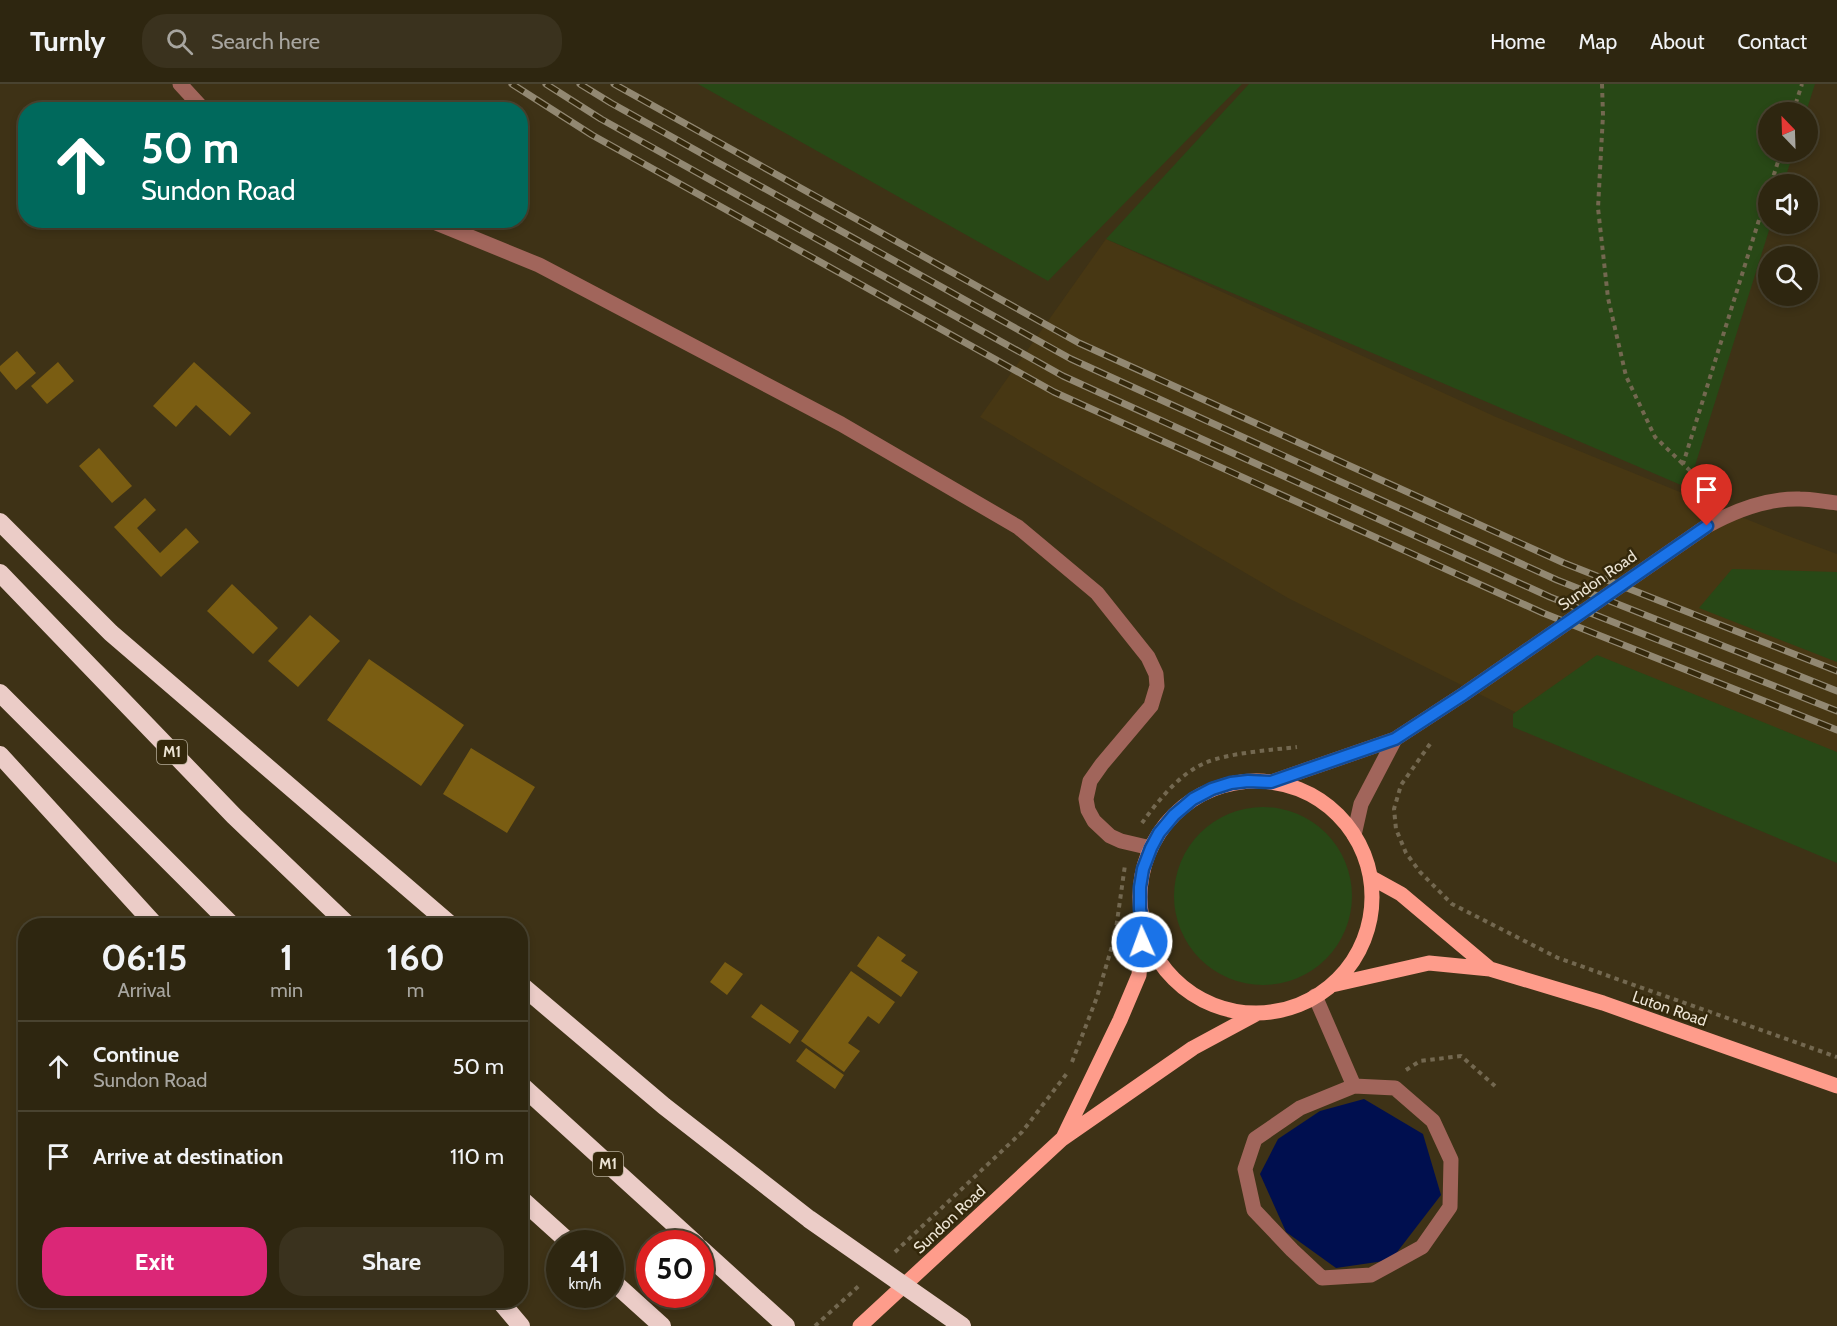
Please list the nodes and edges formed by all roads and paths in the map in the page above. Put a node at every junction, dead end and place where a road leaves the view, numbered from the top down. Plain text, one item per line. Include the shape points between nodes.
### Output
1 (180, 84) edge
2 (1602, 84) edge
3 (1802, 84) edge
4 (197, 102) edge
5 (1796, 102) edge
6 (1758, 223) edge
7 (449, 228) edge
8 (1683, 464) junction
9 (1721, 501) dead end
10 (1837, 503) edge
11 (0, 522) edge
12 (0, 573) edge
13 (0, 693) edge
14 (1440, 710) junction
15 (1395, 739) junction
16 (1298, 747) dead end
17 (0, 755) edge
18 (1271, 782) junction
19 (1354, 836) junction
20 (1127, 843) junction
21 (1151, 848) junction
22 (1372, 878) junction
23 (149, 918) edge
24 (225, 918) edge
25 (342, 918) edge
26 (443, 918) edge
27 (1143, 925) junction
28 (1490, 969) junction
29 (1332, 985) junction
30 (528, 991) edge
31 (1316, 996) junction
32 (1258, 1013) junction
33 (1837, 1057) edge
34 (1354, 1086) junction
35 (1495, 1086) dead end
36 (1837, 1086) edge
37 (1380, 1087) junction
38 (528, 1091) edge
39 (1062, 1139) junction
40 (528, 1205) edge
41 (555, 1230) edge
42 (681, 1230) edge
43 (894, 1253) dead end
44 (714, 1261) edge
45 (868, 1277) dead end
46 (624, 1292) edge
47 (506, 1308) edge
48 (521, 1326) edge
49 (662, 1326) edge
50 (786, 1326) edge
51 (815, 1326) edge
52 (860, 1326) edge
53 (962, 1326) edge

1 - 4 street
2 - 8 path via 1598,207 1608,298 1626,376 1655,437
3 - 5 path
6 - 8 path
7 - 20 street via 539,265 841,424 1018,527 1098,593 1148,657 1156,674 1151,706 1090,781 1086,800 1094,821 1110,837
8 - 9 path
10 - 14 street, Sundon Road via 1800,499 1762,503 1731,513
11 - 26 highway via 111,633
12 - 25 highway, M1 via 234,816
13 - 24 highway
14 - 15 street, Sundon Road
14 - 33 path via 1430,745 1401,785 1394,809 1396,829 1406,854 1452,904 1558,958
15 - 18 street, Sundon Road
15 - 19 street, Sundon Road via 1361,804
16 - 20 path via 1205,763 1175,784
17 - 23 highway
18 - 19 main road via 1286,784 1322,800
18 - 21 main road via 1231,783 1193,799 1174,815
19 - 22 main road
20 - 21 street
20 - 43 path via 1115,936 1097,997 1068,1071 1008,1147
21 - 27 main road via 1140,887
22 - 28 main road, Luton Road via 1401,894
22 - 29 main road via 1368,929 1358,953
27 - 32 main road via 1157,957 1184,987 1218,1006
27 - 39 main road, Sundon Road via 1138,975
28 - 29 main road, Luton Road via 1429,963
28 - 36 main road, Luton Road via 1603,1003
29 - 31 main road
30 - 53 highway via 664,1106 809,1219
31 - 32 main road via 1297,1005
31 - 34 street
32 - 39 main road, Sundon Road via 1194,1048
34 - 37 street
34 - 37 street via 1300,1108 1255,1139 1245,1170 1254,1210 1322,1278 1371,1275 1422,1247 1450,1207 1451,1160 1433,1121 1395,1088
35 - 37 path via 1461,1056 1420,1061
38 - 42 highway, M1
39 - 52 main road, Sundon Road
40 - 41 highway
44 - 50 highway
45 - 51 path
46 - 49 highway
47 - 48 highway

